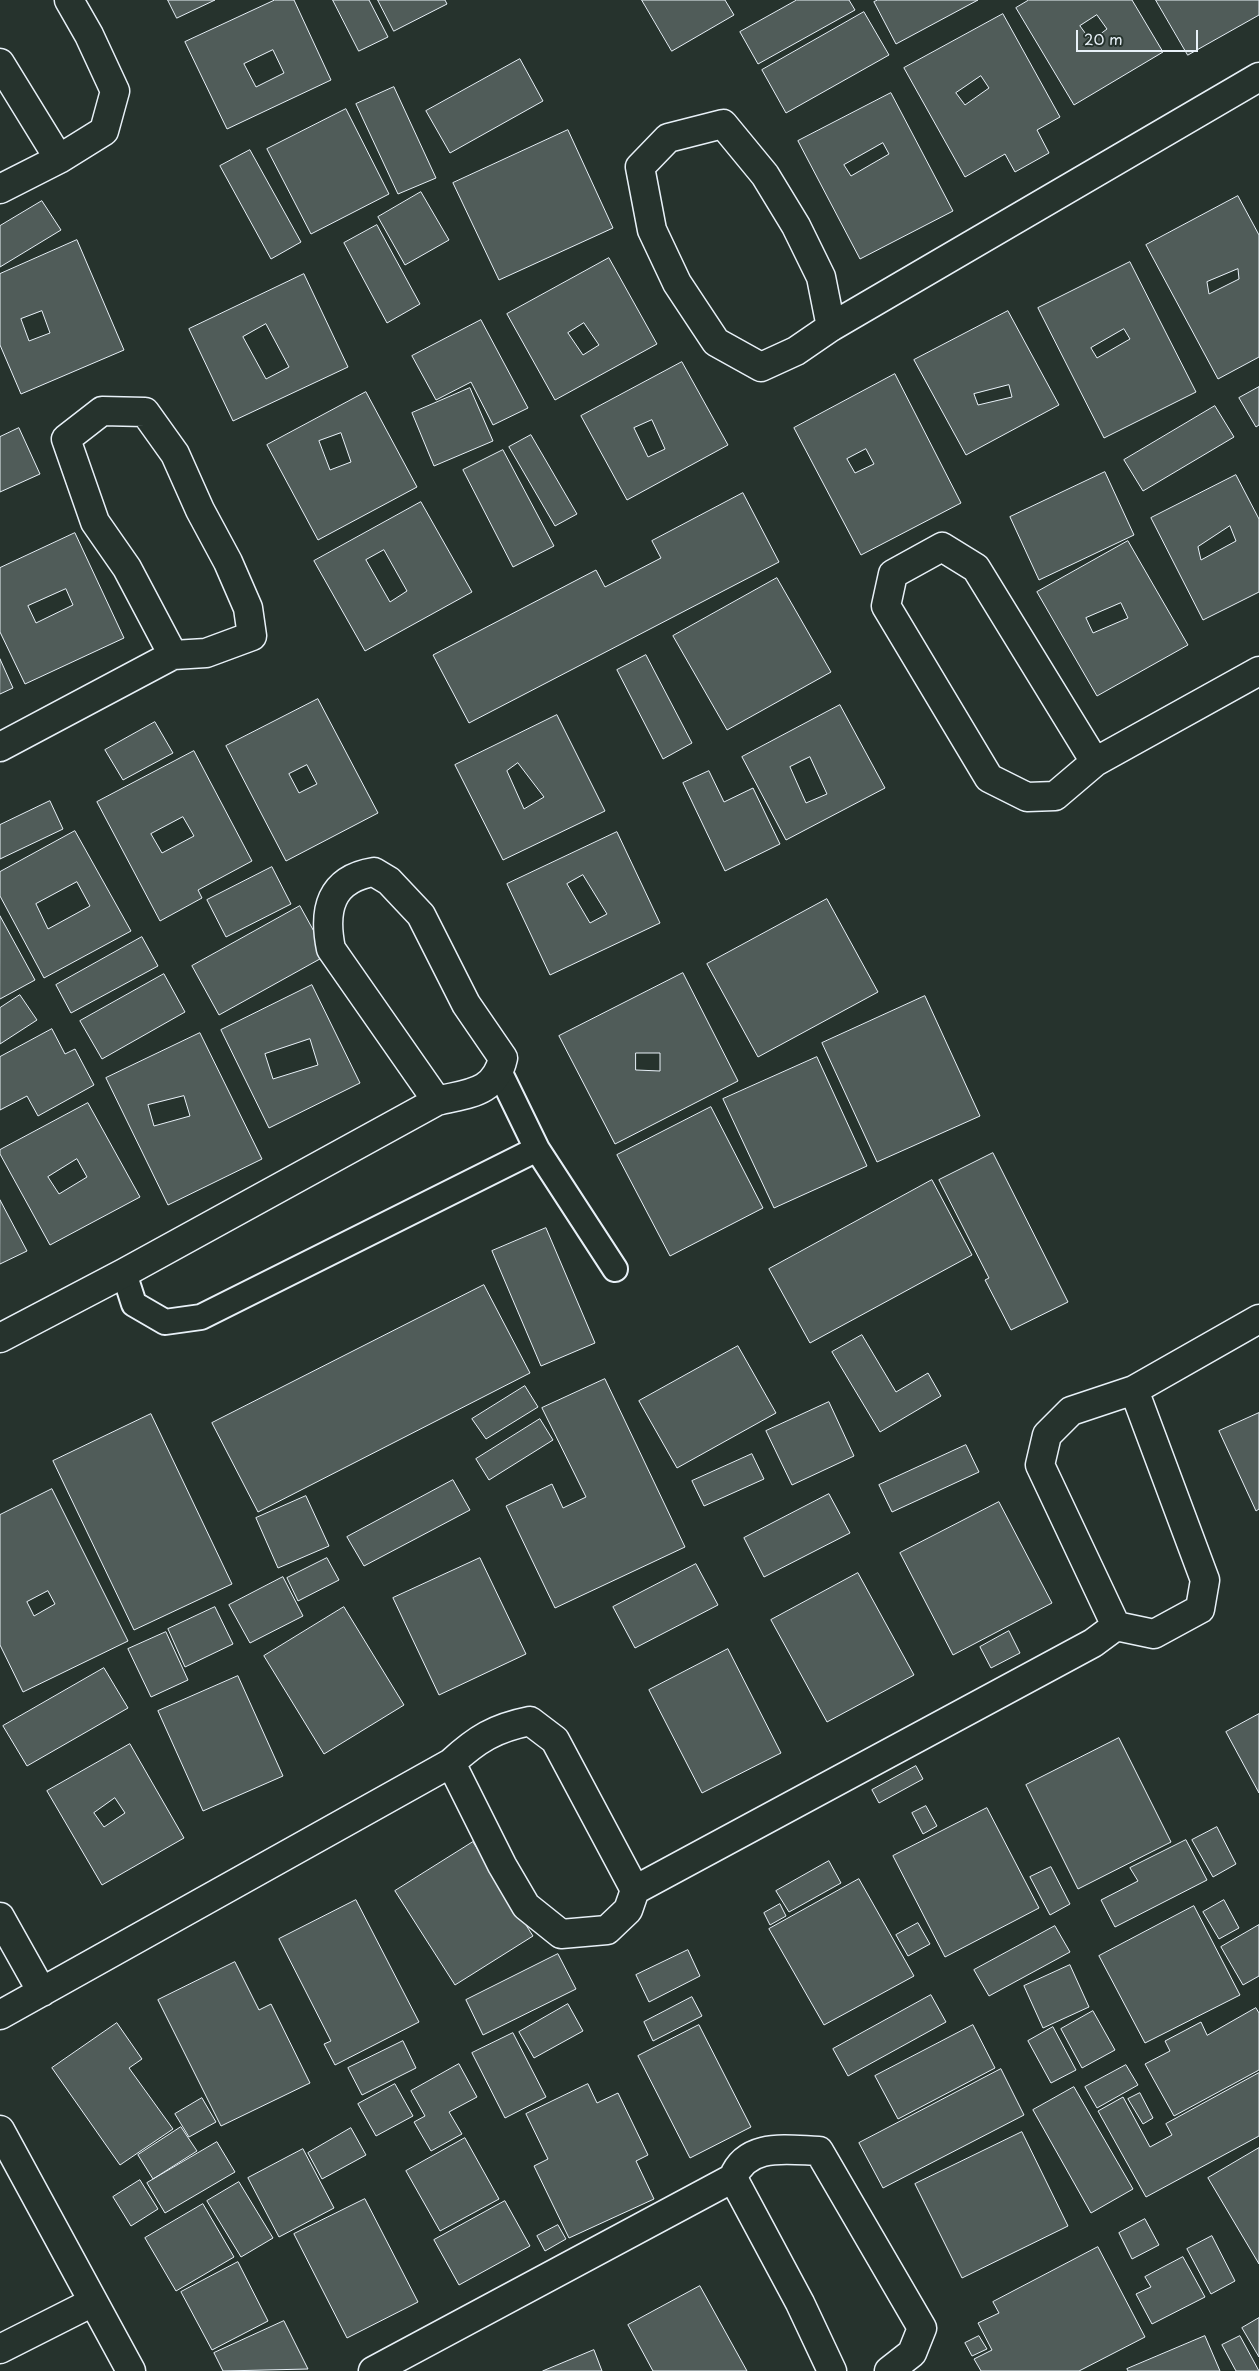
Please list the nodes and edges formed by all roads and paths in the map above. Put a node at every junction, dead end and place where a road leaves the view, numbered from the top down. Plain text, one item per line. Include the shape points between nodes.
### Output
1 (69, 0) edge
2 (0, 63) edge
3 (1259, 76) edge
4 (58, 159) junction
5 (0, 189) edge
6 (831, 327) junction
7 (173, 655) junction
8 (1259, 671) edge
9 (0, 747) edge
10 (1095, 762) junction
11 (500, 1073) junction
12 (437, 1101) junction
13 (537, 1149) junction
14 (615, 1269) dead end
15 (124, 1274) junction
16 (1259, 1319) edge
17 (0, 1338) edge
18 (1134, 1390) junction
19 (1116, 1626) junction
20 (451, 1763) junction
21 (635, 1890) junction
22 (0, 1916) edge
23 (42, 1992) junction
24 (0, 2015) edge
25 (0, 2130) edge
26 (733, 2178) junction
27 (93, 2302) junction
28 (0, 2350) edge
29 (131, 2371) edge
30 (373, 2371) edge
31 (832, 2371) edge
32 (889, 2371) edge

1 - 4 street via 89,34 115,91 104,131
2 - 4 street
3 - 6 street
4 - 5 street
6 - 6 street via 796,351 761,366 716,342 678,283 652,230 640,168 668,138 723,124 765,175 796,226 821,278
7 - 7 street via 206,653 252,636 248,608 175,454 145,412 102,411 66,439 95,522 127,568
7 - 9 street
8 - 10 street
10 - 10 street via 1055,796 1027,797 989,778 886,606 893,574 942,547 976,568
11 - 12 street via 489,1086
11 - 12 street via 503,1058 466,1004 421,915 389,881 374,872 356,875 332,896 326,927 330,949
11 - 13 lane
12 - 15 street
13 - 14 lane
13 - 15 lane via 201,1317 165,1322 134,1304
15 - 17 street
16 - 18 street
18 - 19 street via 1071,1411 1047,1435 1040,1465
18 - 19 street via 1205,1580 1200,1610 1154,1634
19 - 21 street via 1085,1647
20 - 21 street via 474,1742 505,1726 530,1722 555,1740
20 - 21 street via 526,1906 561,1934 607,1930 628,1910
20 - 23 street
22 - 23 street
23 - 24 street
25 - 27 street
26 - 30 street
26 - 31 street via 800,2303
26 - 32 street via 738,2164 764,2150 819,2151 922,2328 912,2353
27 - 28 street
27 - 29 street

